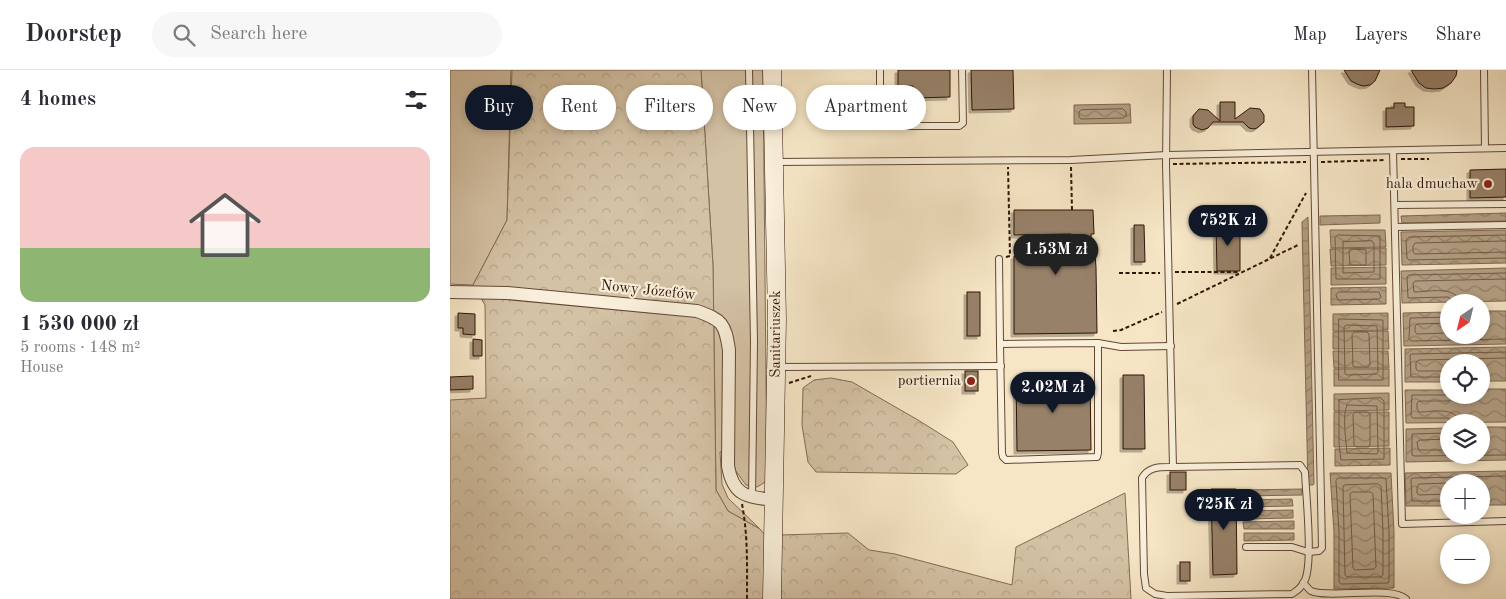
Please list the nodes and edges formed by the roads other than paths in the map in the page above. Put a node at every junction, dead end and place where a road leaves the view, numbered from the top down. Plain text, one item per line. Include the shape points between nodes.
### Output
1 (749, 70) edge
2 (772, 70) edge
3 (880, 70) edge
4 (962, 70) edge
5 (1166, 70) edge
6 (1312, 70) edge
7 (1484, 70) edge
8 (1485, 148) junction
9 (1506, 148) edge
10 (1393, 151) junction
11 (1313, 153) junction
12 (1168, 155) junction
13 (774, 162) junction
14 (1506, 204) edge
15 (1395, 205) junction
16 (1506, 225) edge
17 (1396, 228) junction
18 (999, 259) road end
19 (450, 292) edge
20 (1098, 343) junction
21 (1000, 344) junction
22 (1171, 346) junction
23 (1001, 366) junction
24 (776, 367) junction
25 (1173, 467) junction
26 (752, 498) junction
27 (774, 500) junction
28 (1506, 522) edge
29 (1246, 548) dead end
30 (1308, 552) junction
31 (1303, 582) junction
32 (772, 599) edge
33 (1406, 599) edge

1 - 26 lane via 754,342
2 - 13 street, Sanitariuszek
3 - 4 lane via 880,123 884,126 959,126 963,122
5 - 12 lane
6 - 11 lane
7 - 8 lane
8 - 9 lane
8 - 10 lane
10 - 11 lane
10 - 15 lane
11 - 12 lane
11 - 30 lane via 1322,548
12 - 13 lane via 1071,160
12 - 22 lane
13 - 24 street, Sanitariuszek
14 - 15 lane
15 - 17 lane
16 - 17 lane
17 - 28 lane via 1402,524
18 - 21 lane
19 - 26 street, Nowy Józefów via 507,293 697,311 717,318 726,332 729,350 728,466 731,480 739,492
20 - 21 lane
20 - 22 lane via 1121,347
20 - 23 lane via 1098,453 1093,458 1006,460 1002,457
21 - 23 lane
22 - 25 lane
23 - 24 lane
24 - 27 street, Sanitariuszek
25 - 30 lane via 1300,465 1305,472
25 - 31 lane via 1152,468 1142,478 1146,588 1167,596 1292,594 1300,589
26 - 27 street
27 - 32 street, Sanitariuszek
29 - 30 lane via 1292,547
30 - 31 lane
31 - 33 lane via 1320,595 1398,594

